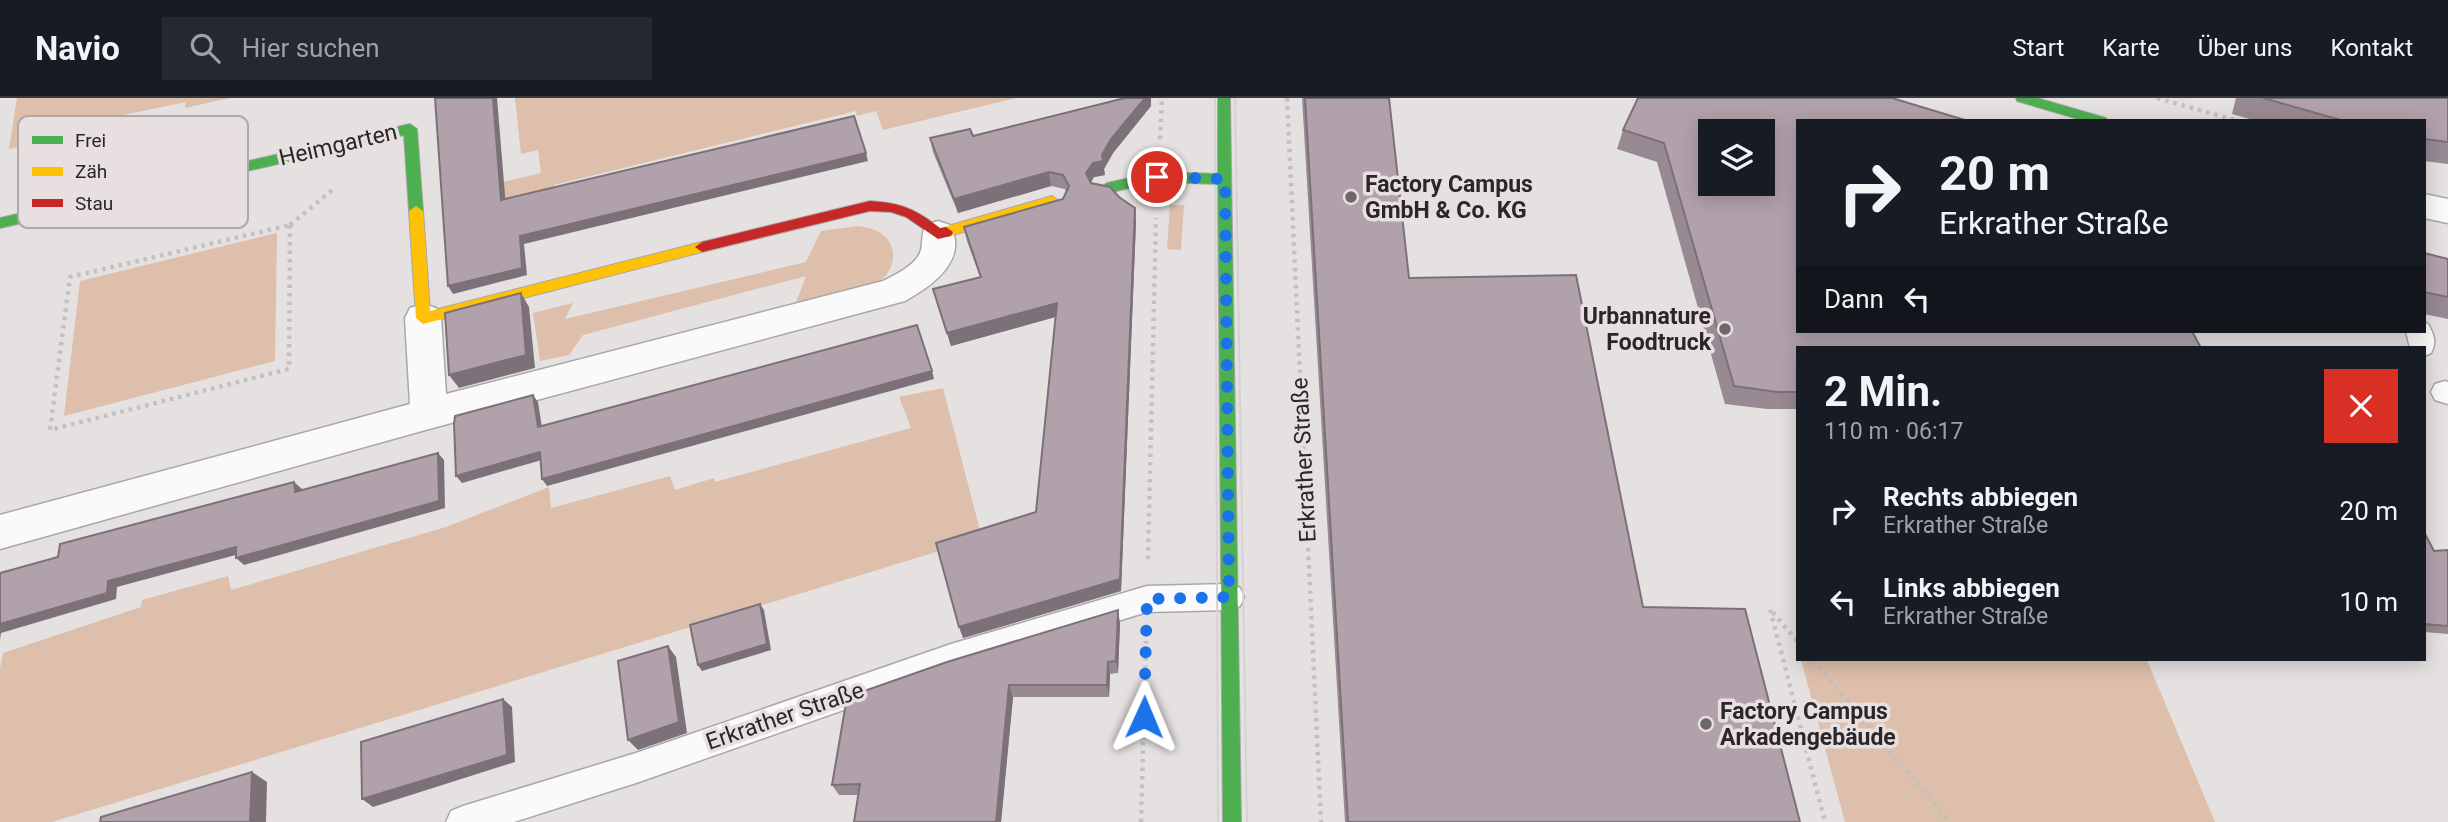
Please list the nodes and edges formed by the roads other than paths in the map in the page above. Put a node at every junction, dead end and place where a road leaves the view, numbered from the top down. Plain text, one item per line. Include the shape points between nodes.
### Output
1 (1224, 98) edge
2 (2022, 98) edge
3 (2094, 119) edge
4 (248, 166) edge
5 (1225, 179) junction
6 (1107, 188) edge
7 (1052, 201) edge
8 (2426, 206) edge
9 (2448, 211) edge
10 (18, 219) edge
11 (0, 223) edge
12 (938, 234) junction
13 (423, 318) junction
14 (429, 414) junction
15 (0, 532) edge
16 (1229, 597) junction
17 (463, 822) edge
18 (1232, 822) edge

1 - 5 street
2 - 3 street
4 - 13 street, Heimgarten via 410,129
5 - 6 street via 1157,177
5 - 16 street
7 - 12 street
8 - 9 street
10 - 11 street, Heimgarten
12 - 13 street via 926,221 887,204 857,207
12 - 14 street via 940,247 931,266 893,292
13 - 14 street, Heimgarten
14 - 15 street
16 - 17 lane, Erkrather Straße via 1147,599 951,658 639,767
16 - 18 street

